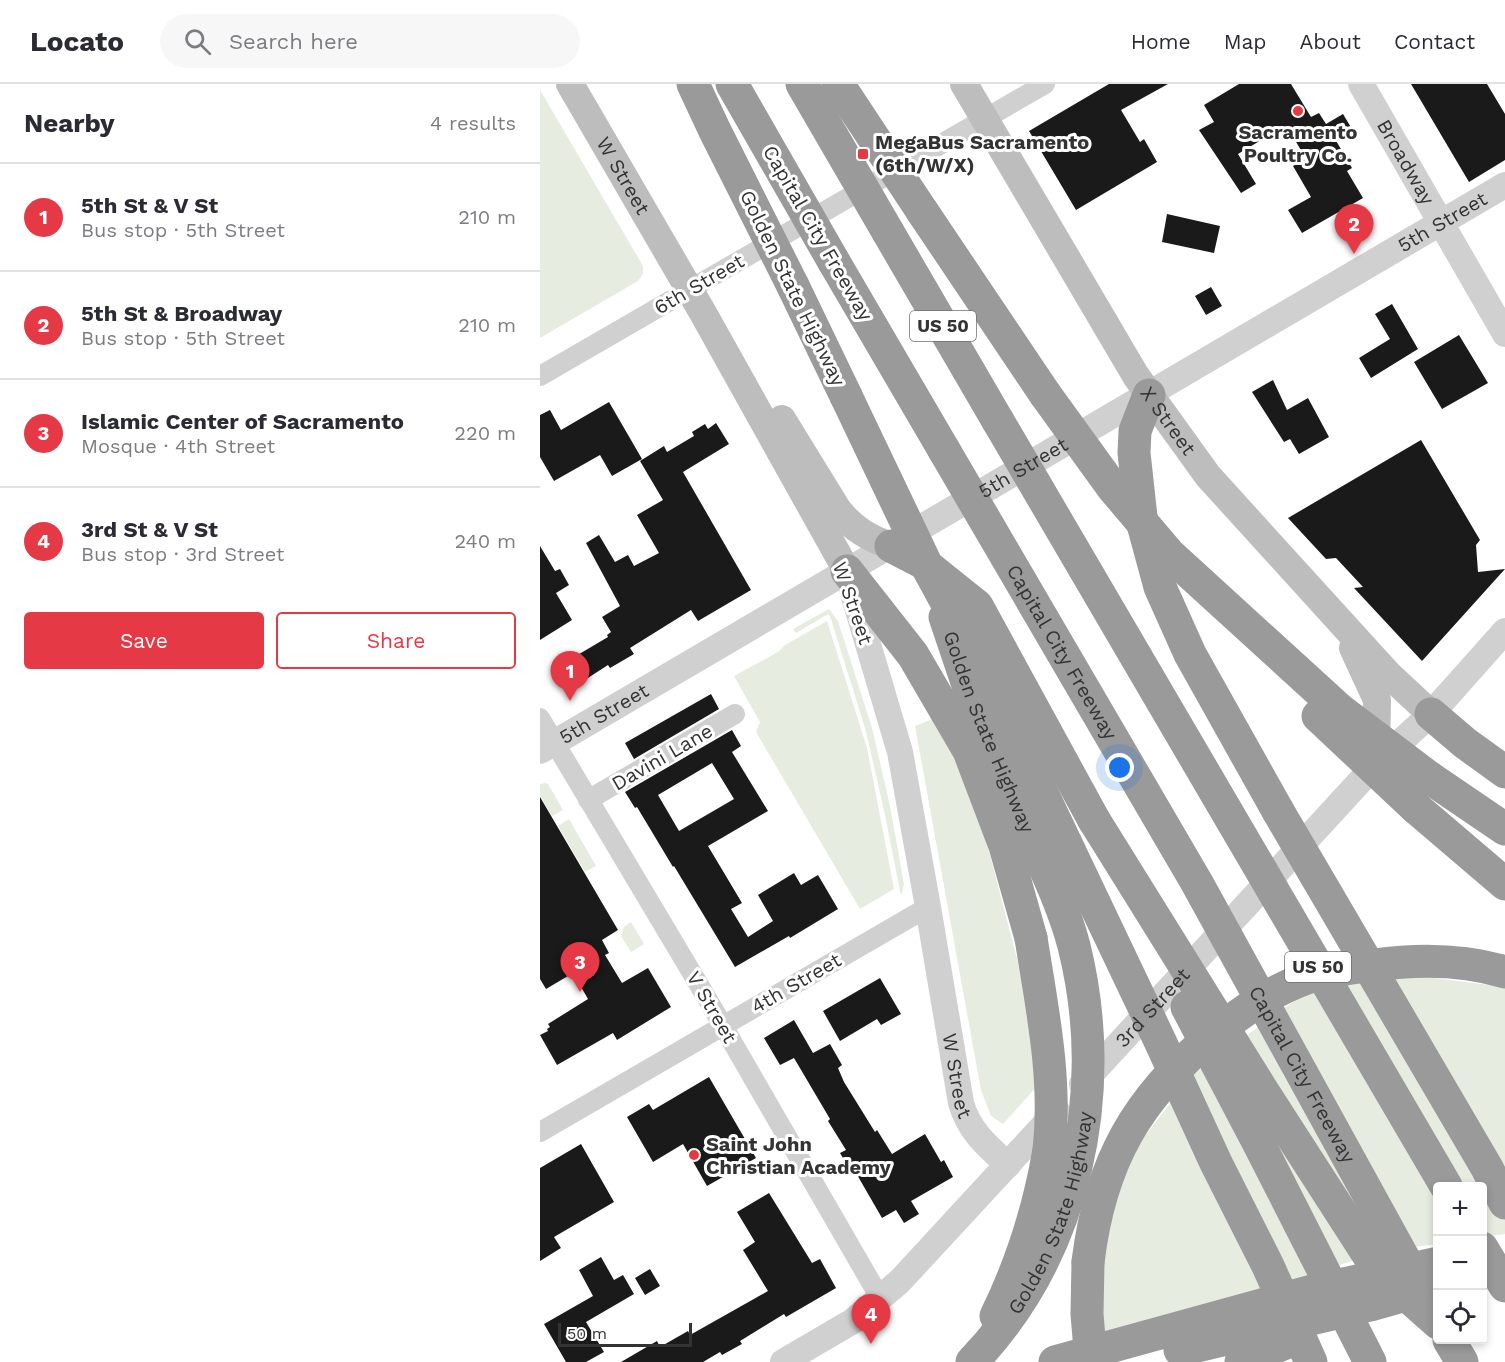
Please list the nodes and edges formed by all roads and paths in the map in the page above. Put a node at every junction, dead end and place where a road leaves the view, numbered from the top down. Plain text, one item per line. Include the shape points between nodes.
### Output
1 (570, 84) edge
2 (693, 84) edge
3 (732, 84) edge
4 (802, 84) edge
5 (838, 84) edge
6 (964, 84) edge
7 (1046, 84) edge
8 (1361, 84) edge
9 (985, 119) junction
10 (1505, 185) edge
11 (1441, 222) junction
12 (689, 289) junction
13 (1505, 334) edge
14 (540, 376) edge
15 (741, 383) junction
16 (1149, 395) junction
17 (891, 546) junction
18 (1169, 554) junction
19 (929, 570) junction
20 (847, 571) junction
21 (1343, 625) junction
22 (1505, 631) edge
23 (735, 714) dead end
24 (1431, 714) junction
25 (540, 718) edge
26 (547, 746) edge
27 (1376, 764) junction
28 (1505, 772) edge
29 (588, 800) junction
30 (1094, 820) junction
31 (1505, 829) edge
32 (1505, 884) edge
33 (928, 906) junction
34 (1505, 972) edge
35 (723, 1026) junction
36 (540, 1132) edge
37 (1008, 1165) junction
38 (1444, 1182) edge
39 (1505, 1203) edge
40 (1505, 1248) edge
41 (1487, 1252) edge
42 (1487, 1256) edge
43 (1433, 1264) edge
44 (1505, 1273) edge
45 (1487, 1275) edge
46 (1505, 1286) edge
47 (1433, 1287) edge
48 (880, 1298) junction
49 (1370, 1305) junction
50 (1433, 1314) edge
51 (1433, 1318) edge
52 (1451, 1344) edge
53 (783, 1362) edge
54 (970, 1362) edge
55 (1055, 1362) edge
56 (1091, 1362) edge
57 (1128, 1362) edge
58 (1241, 1362) edge
59 (1311, 1362) edge
60 (1370, 1362) edge
61 (1462, 1362) edge

1 - 12 main road, W Street
2 - 19 highway, Golden State Highway, bridge
3 - 50 highway, Capital City Freeway / US 50, bridge via 1197,883
4 - 38 highway, US 50, bridge
5 - 18 highway, bridge via 1045,394 1113,488
6 - 9 main road, X Street
7 - 9 street, 6th Street
8 - 11 street, Broadway
9 - 12 street, 6th Street
9 - 16 main road, X Street
10 - 11 street, 5th Street
11 - 13 street, Broadway
11 - 16 street, 5th Street
12 - 14 street, 6th Street
12 - 15 main road, W Street
15 - 17 main road via 776,408 849,524
15 - 20 main road, W Street
16 - 17 street, 5th Street
16 - 21 main road, X Street via 1208,476
16 - 39 highway, bridge via 1135,431 1134,453 1141,517 1160,587 1190,654 1278,812
17 - 20 street, 5th Street
17 - 30 highway via 922,562 977,606
18 - 31 highway, bridge via 1340,710
18 - 32 highway, bridge via 1265,665 1392,787
19 - 54 highway, Golden State Highway, bridge via 974,703 1055,892 1073,945 1086,1011 1086,1110 1065,1207 1053,1238 1014,1310
19 - 59 highway, bridge via 983,669
20 - 26 street, 5th Street
20 - 33 street, W Street via 900,752
20 - 54 highway, bridge via 913,655 969,751 1005,846 1031,938 1049,1051 1053,1116 1044,1185 1012,1283
21 - 24 main road, X Street
21 - 27 main road via 1377,700
22 - 24 street, 3rd Street
23 - 29 street, Davini Lane
24 - 27 street, 3rd Street
24 - 28 highway
25 - 26 street, V Street
26 - 29 street, V Street
27 - 37 street, 3rd Street
29 - 35 street, V Street
30 - 51 highway, bridge via 1378,1270
30 - 60 highway, bridge
33 - 35 street, 4th Street
33 - 37 street, W Street via 965,1116 975,1134
34 - 56 highway, bridge via 1450,961 1409,960 1308,977 1243,1010 1185,1058 1156,1089 1131,1125 1102,1191 1088,1262
35 - 36 street, 4th Street
35 - 48 street, V Street
37 - 48 street, 3rd Street
40 - 41 highway
42 - 46 highway, bridge
43 - 55 highway via 1312,1291
44 - 45 highway
47 - 49 highway
48 - 53 street, 3rd Street via 853,1321
49 - 57 highway
49 - 58 highway
52 - 61 highway

